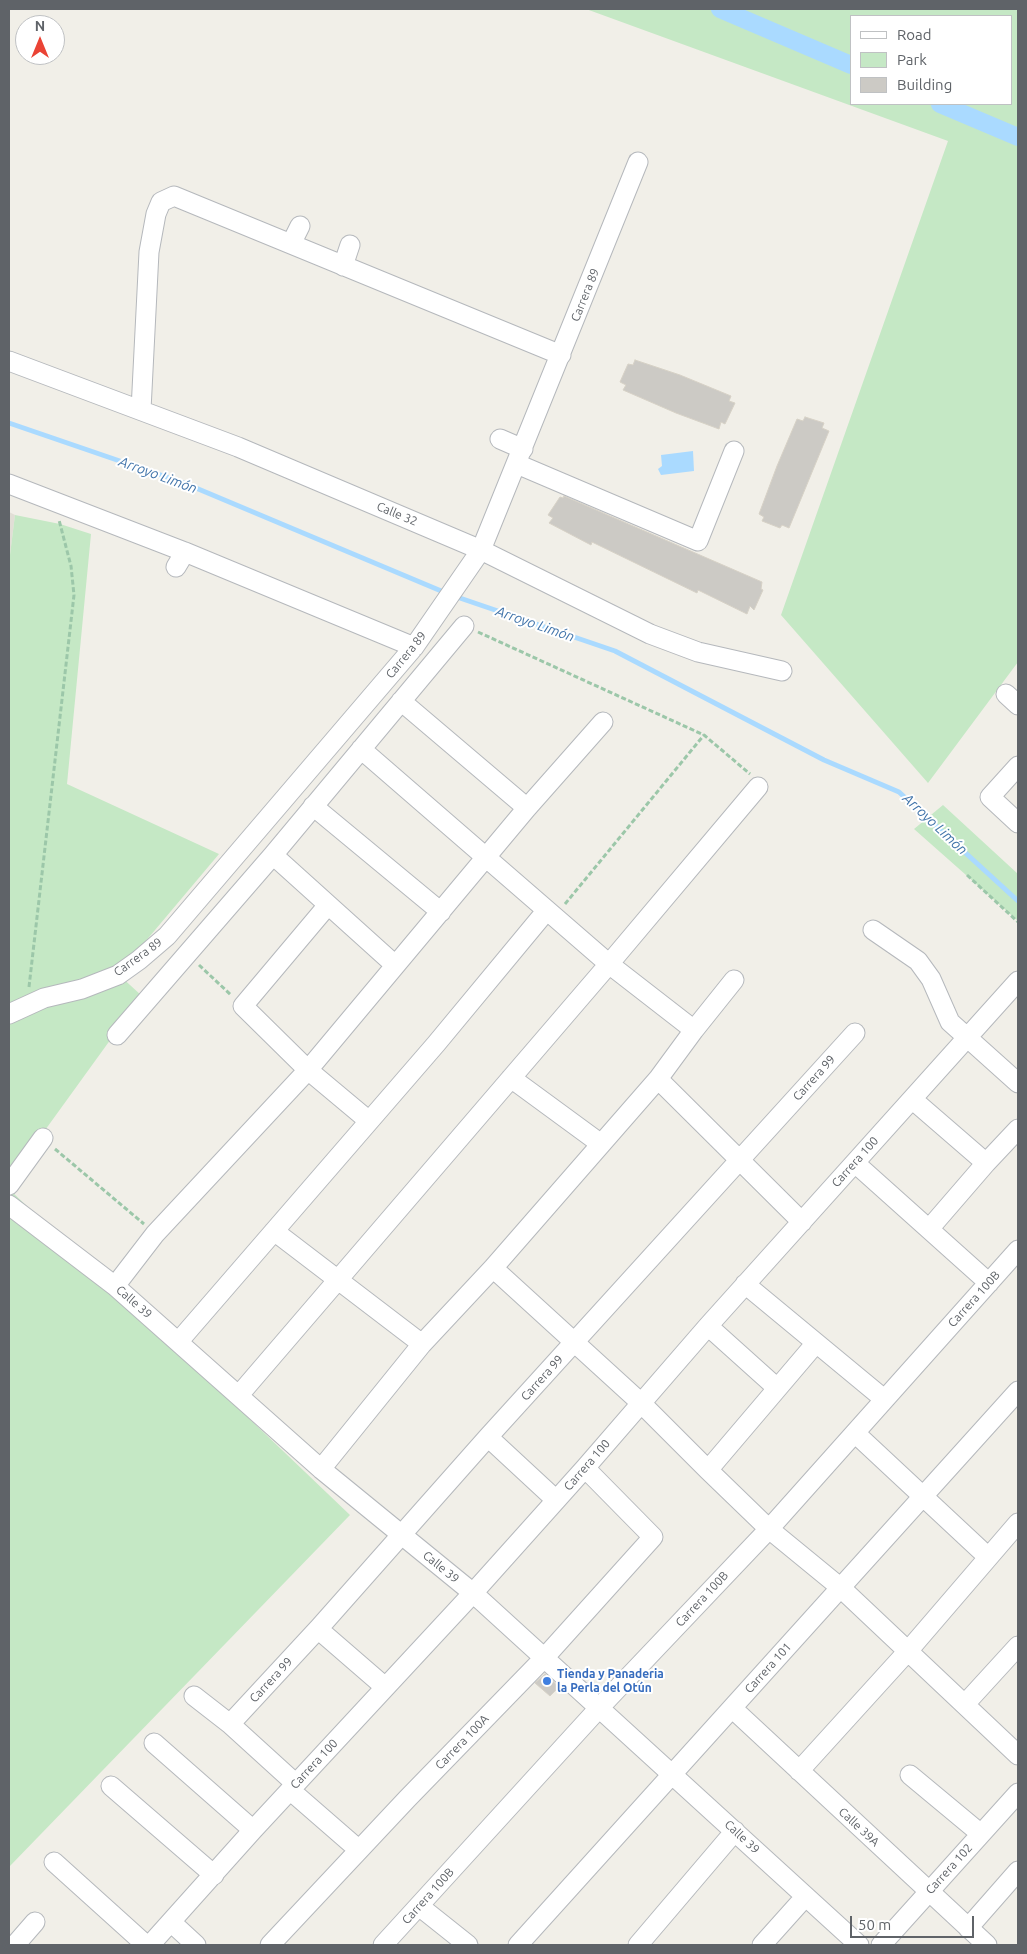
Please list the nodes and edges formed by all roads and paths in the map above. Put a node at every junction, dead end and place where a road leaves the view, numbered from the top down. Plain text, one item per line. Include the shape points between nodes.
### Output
1 (638, 162) dead end
2 (300, 226) dead end
3 (291, 244) junction
4 (350, 245) dead end
5 (343, 266) junction
6 (561, 355) junction
7 (9, 361) edge
8 (141, 410) junction
9 (500, 440) dead end
10 (734, 451) dead end
11 (520, 456) junction
12 (9, 484) edge
13 (53, 500) junction
14 (478, 555) junction
15 (464, 626) joint
16 (414, 648) junction
17 (782, 671) dead end
18 (401, 701) junction
19 (603, 722) dead end
20 (704, 735) junction
21 (361, 749) junction
22 (1018, 766) edge
23 (758, 787) joint
24 (313, 806) junction
25 (526, 808) junction
26 (1018, 823) edge
27 (273, 855) junction
28 (487, 858) junction
29 (967, 875) dead end
30 (328, 905) junction
31 (441, 912) junction
32 (551, 913) junction
33 (1018, 922) edge
34 (873, 930) dead end
35 (187, 954) junction
36 (609, 964) junction
37 (395, 965) junction
38 (734, 980) dead end
39 (1018, 981) edge
40 (27, 1006) junction
41 (244, 1006) junction
42 (9, 1014) edge
43 (694, 1030) junction
44 (855, 1033) dead end
45 (117, 1034) dead end
46 (968, 1037) junction
47 (308, 1070) junction
48 (511, 1078) junction
49 (658, 1079) junction
50 (1018, 1083) edge
51 (912, 1099) junction
52 (369, 1122) junction
53 (1018, 1129) edge
54 (44, 1138) joint
55 (601, 1144) junction
56 (740, 1160) junction
57 (855, 1163) junction
58 (986, 1163) junction
59 (9, 1185) edge
60 (9, 1204) edge
61 (802, 1222) junction
62 (929, 1229) junction
63 (274, 1231) junction
64 (155, 1234) junction
65 (1018, 1250) edge
66 (493, 1268) junction
67 (339, 1278) junction
68 (988, 1283) junction
69 (745, 1284) junction
70 (115, 1286) junction
71 (708, 1326) junction
72 (179, 1342) junction
73 (575, 1342) junction
74 (816, 1343) junction
75 (422, 1344) junction
76 (777, 1388) junction
77 (1018, 1392) edge
78 (239, 1395) junction
79 (884, 1399) junction
80 (641, 1402) junction
81 (855, 1432) junction
82 (488, 1437) junction
83 (584, 1468) junction
84 (322, 1469) junction
85 (708, 1470) junction
86 (924, 1497) junction
87 (556, 1500) junction
88 (1018, 1523) edge
89 (769, 1529) junction
90 (401, 1535) junction
91 (988, 1557) junction
92 (841, 1588) junction
93 (473, 1593) junction
94 (318, 1629) junction
95 (1018, 1646) edge
96 (908, 1651) junction
97 (545, 1657) junction
98 (385, 1687) junction
99 (194, 1696) dead end
100 (964, 1704) junction
101 (600, 1707) junction
102 (732, 1708) junction
103 (230, 1724) junction
104 (154, 1743) dead end
105 (1018, 1755) edge
106 (798, 1771) junction
107 (672, 1775) junction
108 (910, 1775) dead end
109 (111, 1786) dead end
110 (293, 1787) junction
111 (1018, 1793) edge
112 (253, 1830) junction
113 (735, 1831) junction
114 (981, 1834) junction
115 (359, 1850) junction
116 (54, 1862) dead end
117 (1018, 1871) edge
118 (214, 1875) junction
119 (928, 1892) junction
120 (805, 1897) junction
121 (419, 1906) junction
122 (35, 1922) dead end
123 (171, 1922) junction
124 (968, 1928) junction
125 (15, 1945) edge
126 (146, 1945) edge
127 (150, 1945) edge
128 (196, 1945) edge
129 (270, 1945) edge
130 (383, 1945) edge
131 (468, 1945) edge
132 (518, 1945) edge
133 (638, 1945) edge
134 (762, 1945) edge
135 (858, 1945) edge
136 (881, 1945) edge
137 (987, 1945) edge

1 - 6 street, Carrera 89
2 - 3 street
3 - 5 street
3 - 8 street via 174,196 161,202 149,252
4 - 5 street
5 - 6 street
6 - 11 street, Carrera 89
7 - 8 street, Calle 32
8 - 14 street, Calle 32 via 238,447
9 - 11 street
10 - 11 street via 698,542
11 - 14 street, Carrera 89
12 - 13 street
13 - 16 street via 180,559
13 - 40 path via 71,566 74,595
14 - 16 street, Carrera 89
14 - 17 street, Calle 32 via 650,634 698,652
15 - 18 street
15 - 20 path
16 - 40 street, Carrera 89 via 167,936 118,975
18 - 21 street
18 - 25 street
19 - 25 street
20 - 23 path via 755,779
20 - 32 path
21 - 24 street
21 - 28 street
22 - 26 street via 990,797
23 - 36 street
24 - 27 street
24 - 31 street
25 - 28 street
27 - 30 street
27 - 35 street
28 - 31 street
28 - 32 street
29 - 33 path
30 - 37 street
30 - 41 street
31 - 37 street
32 - 36 street
32 - 52 street
34 - 46 street via 918,962 931,980 950,1022
35 - 41 path
35 - 45 street
36 - 43 street
36 - 48 street
37 - 47 street
38 - 43 street
39 - 46 street, Carrera 100
40 - 42 street, Carrera 89
41 - 47 street
43 - 49 street
44 - 56 street, Carrera 99
46 - 50 street
46 - 51 street, Carrera 100
47 - 52 street
47 - 64 street
48 - 55 street
48 - 67 street
49 - 55 street
49 - 56 street
51 - 57 street, Carrera 100
51 - 58 street
52 - 63 street
53 - 58 street
54 - 59 street
54 - 64 path
55 - 66 street
56 - 61 street
56 - 73 street, Carrera 99
57 - 61 street, Carrera 100
57 - 62 street
58 - 62 street
60 - 70 street, Calle 39
61 - 69 street, Carrera 100
62 - 68 street
63 - 67 street
63 - 72 street
64 - 70 street
65 - 68 street, Carrera 100B
66 - 73 street
66 - 75 street
67 - 75 street
67 - 78 street
68 - 79 street, Carrera 100B
69 - 71 street, Carrera 100
69 - 74 street
70 - 72 street, Calle 39
71 - 76 street
71 - 80 street, Carrera 100
72 - 78 street, Calle 39
73 - 80 street
73 - 82 street, Carrera 99
74 - 76 street
74 - 79 street
75 - 84 street
76 - 85 street
77 - 86 street, Carrera 101
78 - 84 street, Calle 39
79 - 81 street, Carrera 100B
80 - 83 street, Carrera 100
80 - 85 street
81 - 86 street
81 - 89 street, Carrera 100B
82 - 87 street
82 - 90 street, Carrera 99
83 - 87 street, Carrera 100
83 - 97 street, Carrera 100A via 652,1537
84 - 90 street, Calle 39
85 - 89 street
86 - 91 street
86 - 92 street, Carrera 101
87 - 93 street, Carrera 100
88 - 91 street
89 - 92 street
89 - 101 street, Carrera 100B
90 - 93 street, Calle 39
90 - 94 street, Carrera 99
91 - 96 street
92 - 96 street
92 - 102 street, Carrera 101
93 - 97 street, Calle 39
93 - 98 street, Carrera 100
94 - 98 street
94 - 103 street, Carrera 99
95 - 100 street
96 - 100 street
96 - 106 street
97 - 101 street, Calle 39
97 - 115 street, Carrera 100A
98 - 110 street, Carrera 100
99 - 103 street
100 - 105 street
101 - 107 street, Calle 39
101 - 121 street, Carrera 100B
102 - 106 street, Calle 39A
102 - 107 street, Carrera 101
103 - 110 street
104 - 112 street
106 - 119 street, Calle 39A
107 - 113 street, Calle 39
107 - 132 street, Carrera 101
108 - 114 street
109 - 118 street
110 - 112 street, Carrera 100
110 - 115 street
111 - 114 street, Carrera 102
112 - 118 street, Carrera 100
113 - 120 street, Calle 39
113 - 133 street
114 - 119 street, Carrera 102
115 - 129 street, Carrera 100A
116 - 126 street
117 - 124 street
118 - 123 street, Carrera 100
119 - 124 street, Calle 39A
119 - 136 street, Carrera 102
120 - 134 street
120 - 135 street, Calle 39
121 - 130 street, Carrera 100B
121 - 131 street
122 - 125 street
123 - 127 street, Carrera 100
123 - 128 street
124 - 137 street, Calle 39A

